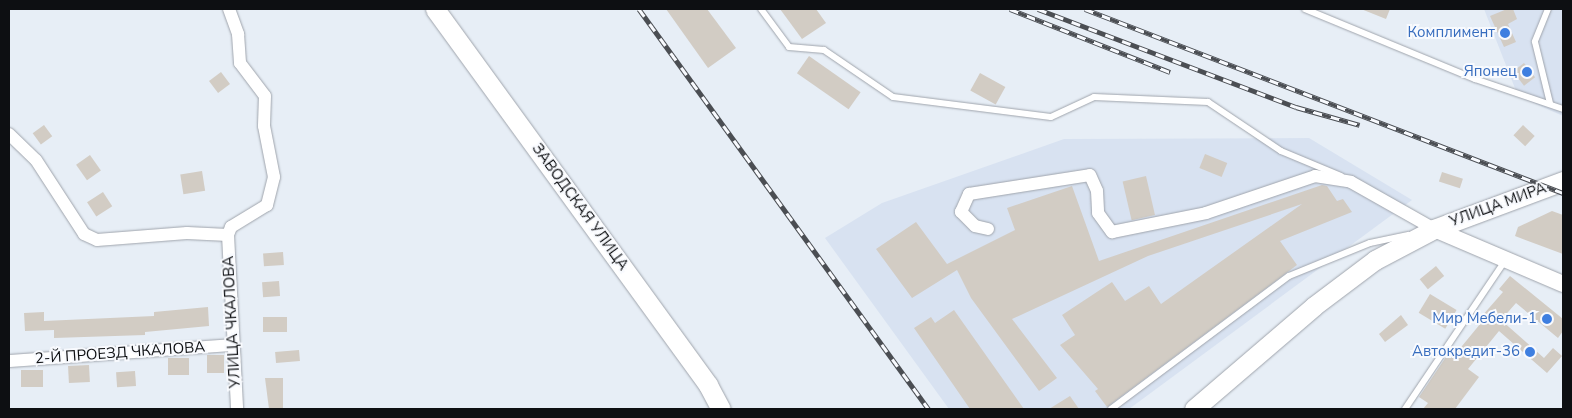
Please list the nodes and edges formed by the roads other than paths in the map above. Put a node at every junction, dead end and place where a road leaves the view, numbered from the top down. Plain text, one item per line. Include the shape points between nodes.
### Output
1 (229, 9) edge
2 (435, 9) edge
3 (761, 9) edge
4 (1305, 9) edge
5 (1548, 9) edge
6 (1550, 103) junction
7 (1563, 110) edge
8 (9, 134) edge
9 (1563, 181) edge
10 (1351, 182) junction
11 (988, 229) dead end
12 (1434, 229) junction
13 (228, 235) junction
14 (1505, 261) junction
15 (1556, 281) edge
16 (1563, 290) edge
17 (231, 345) junction
18 (9, 361) edge
19 (237, 409) edge
20 (721, 409) edge
21 (1112, 409) edge
22 (1194, 409) edge
23 (1405, 409) edge

1 - 13 street, УЛИЦА ЧКАЛОВА via 238,34 240,63 265,96 264,126 274,177 267,205 231,228
2 - 20 main road, ЗАВОДСКАЯ УЛИЦА via 708,385
3 - 10 lane via 789,47 824,50 893,97 1051,117 1094,97 1208,102 1281,151
4 - 6 lane via 1475,79
5 - 6 lane via 1535,42
6 - 7 lane
8 - 13 street, УЛИЦА ЧКАЛОВА via 36,160 84,234 97,240 187,233
9 - 12 main road, УЛИЦА МИРА
10 - 11 street via 1315,176 1206,213 1112,232 1098,213 1097,191 1090,175 969,194 961,212 975,226
10 - 12 street
12 - 14 street
12 - 21 lane via 1370,243 1289,276
12 - 22 main road, УЛИЦА МИРА via 1376,260 1314,306
13 - 17 street, УЛИЦА ЧКАЛОВА
14 - 15 street
14 - 23 lane
15 - 16 lane
17 - 18 street, 2-Й ПРОЕЗД ЧКАЛОВА
17 - 19 street, УЛИЦА ЧКАЛОВА

